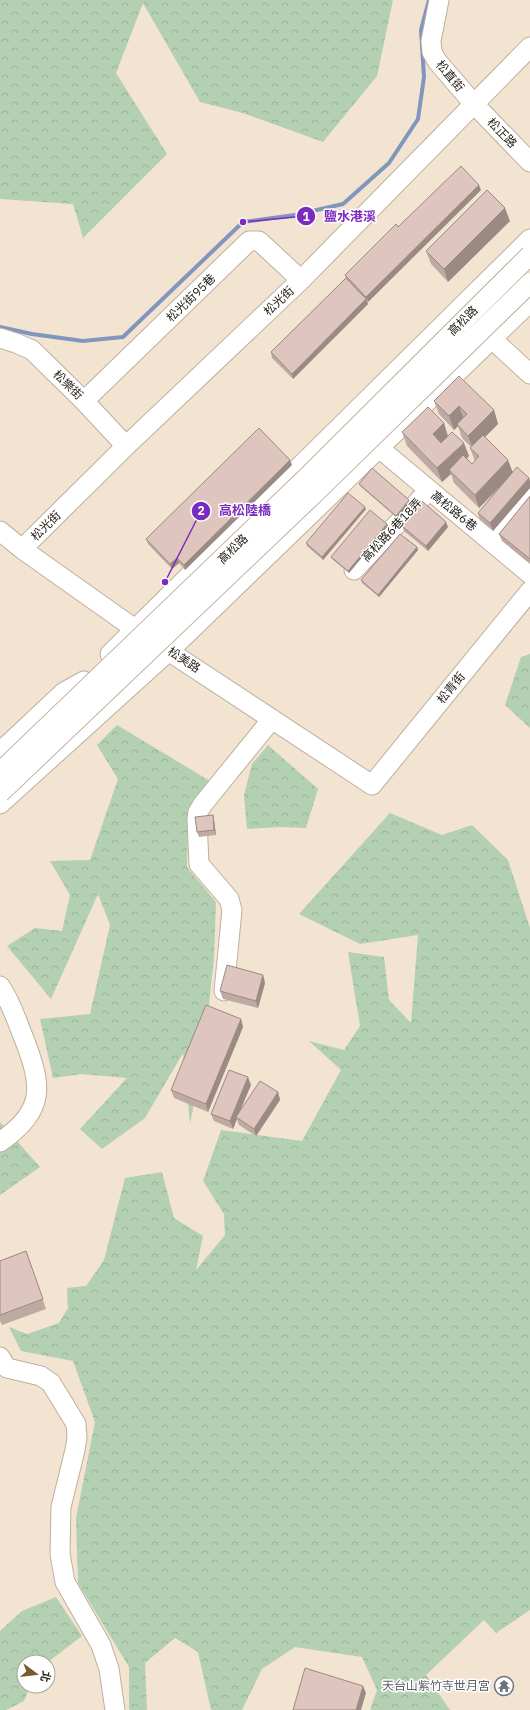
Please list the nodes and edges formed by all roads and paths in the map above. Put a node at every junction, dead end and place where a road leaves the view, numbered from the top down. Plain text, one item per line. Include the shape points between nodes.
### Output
1 (440, 0) edge
2 (530, 47) edge
3 (473, 103) junction
4 (530, 162) edge
5 (530, 239) edge
6 (530, 255) edge
7 (301, 280) junction
8 (530, 283) edge
9 (530, 302) edge
10 (0, 338) edge
11 (492, 339) junction
12 (530, 374) edge
13 (84, 401) junction
14 (126, 446) junction
15 (379, 448) junction
16 (429, 490) junction
17 (530, 493) edge
18 (0, 531) edge
19 (492, 541) junction
20 (22, 549) junction
21 (354, 570) edge
22 (530, 574) edge
23 (530, 591) edge
24 (135, 629) junction
25 (169, 650) junction
26 (79, 685) junction
27 (105, 709) junction
28 (272, 719) junction
29 (0, 752) edge
30 (0, 761) edge
31 (0, 772) edge
32 (372, 785) joint
33 (0, 793) edge
34 (0, 804) edge
35 (0, 813) edge
36 (0, 986) edge
37 (224, 993) edge
38 (0, 1142) edge
39 (0, 1357) edge
40 (115, 1710) edge

1 - 3 street, 松直街 via 431,41 432,52 442,69
2 - 3 street, 松光街
3 - 4 street, 松正路
3 - 7 street, 松光街
5 - 24 street, 高松路
6 - 31 street, 高松路, bridge via 309,475
7 - 13 street, 松光街95巷 via 259,241 249,241
7 - 14 street, 松光街
8 - 33 street, 高松路, bridge via 317,491
9 - 11 street
10 - 13 street, 松樂街 via 32,350
11 - 12 street
11 - 15 street
13 - 14 street, 松樂街
14 - 20 street, 松光街
15 - 16 street, 高松路6巷
15 - 25 street
16 - 19 street, 高松路6巷
16 - 21 street, 高松路6巷18弄
17 - 19 street
18 - 20 street, 松美路
19 - 22 street, 高松路6巷
20 - 24 street, 松美路
23 - 32 street, 松青街
24 - 25 street, 松美路
24 - 26 street, 高松路
25 - 27 street
25 - 28 street, 松美路
26 - 29 street, 高松路 via 64,692
26 - 30 street
27 - 34 street
27 - 35 street via 96,724
28 - 32 street, 松美路
28 - 37 street via 198,812 199,864 229,899 232,910
36 - 38 street via 13,1010 34,1065 37,1084 36,1100 31,1113 15,1132
39 - 40 street via 7,1368 41,1376 51,1383 76,1424 74,1450 61,1507 60,1554 66,1582 101,1645 109,1669

